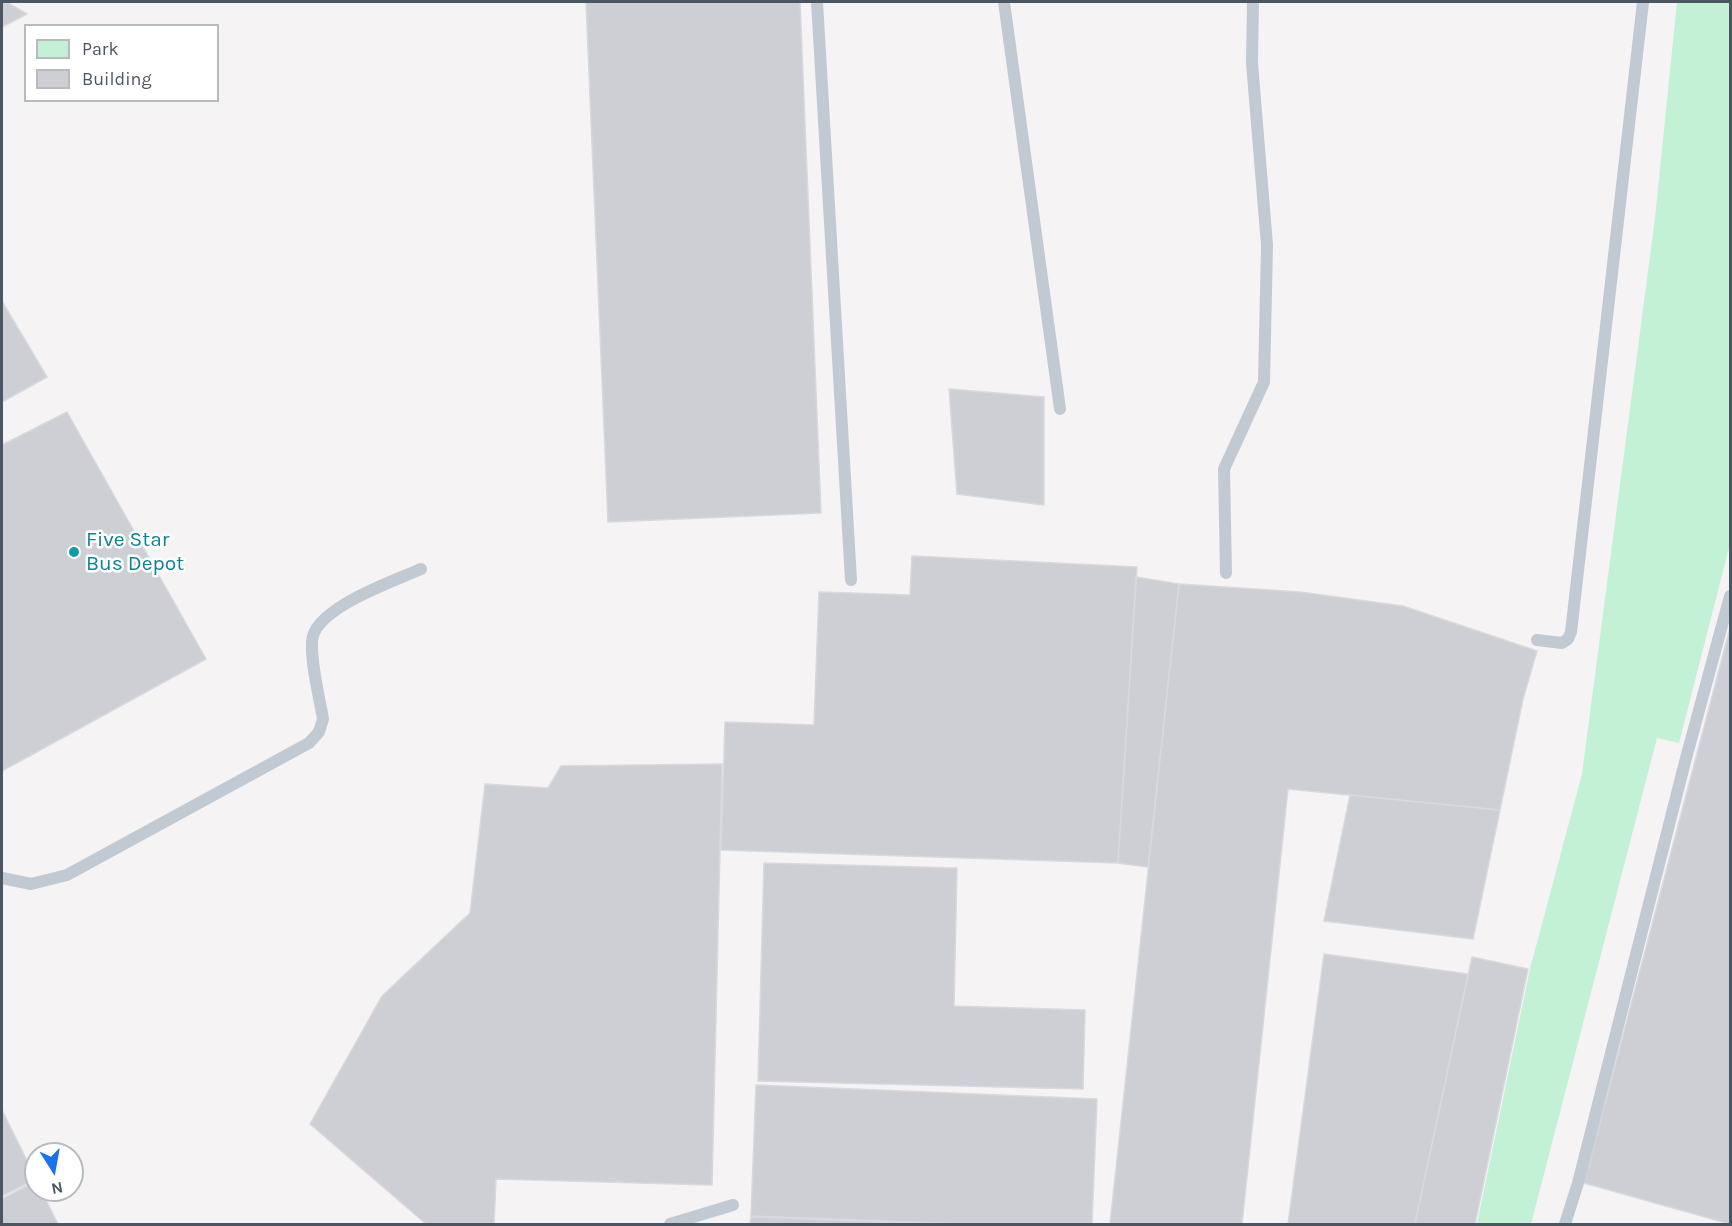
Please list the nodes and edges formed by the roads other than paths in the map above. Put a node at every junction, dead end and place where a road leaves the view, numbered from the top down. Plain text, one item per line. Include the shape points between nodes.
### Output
1 (817, 2) edge
2 (1004, 2) edge
3 (1253, 2) edge
4 (1643, 2) edge
5 (1060, 409) dead end
6 (420, 569) dead end
7 (1226, 573) dead end
8 (851, 580) dead end
9 (1731, 596) edge
10 (1537, 640) dead end
11 (2, 878) edge
12 (733, 1205) dead end
13 (670, 1224) edge
14 (1565, 1224) edge

1 - 8 lane
2 - 5 lane
3 - 7 lane via 1252,63 1267,246 1264,382 1224,469
4 - 10 lane via 1571,632 1562,643
6 - 11 lane via 345,604 318,623 312,639 322,720 319,732 309,742 67,876 31,884
9 - 14 lane
12 - 13 lane

